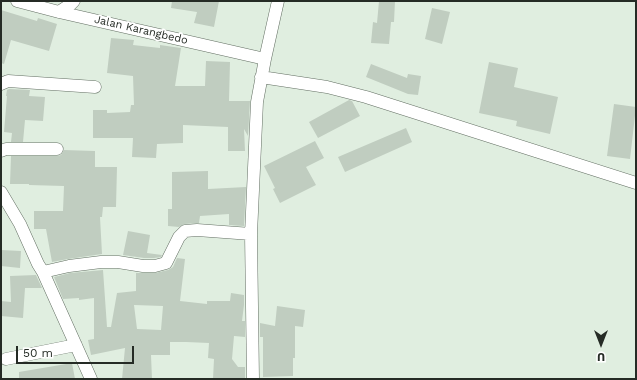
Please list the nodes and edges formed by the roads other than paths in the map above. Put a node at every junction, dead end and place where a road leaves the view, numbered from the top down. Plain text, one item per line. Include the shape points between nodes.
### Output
1 (17, 1) edge
2 (74, 1) edge
3 (278, 1) edge
4 (59, 12) junction
5 (265, 58) junction
6 (261, 77) junction
7 (1, 84) edge
8 (95, 87) dead end
9 (57, 149) dead end
10 (1, 151) edge
11 (636, 184) edge
12 (1, 192) edge
13 (251, 234) junction
14 (43, 272) junction
15 (76, 345) junction
16 (6, 359) dead end
17 (91, 379) edge
18 (253, 379) edge

1 - 4 street, Jalan Karangbedo
2 - 4 street
3 - 5 street
4 - 5 street, Jalan Karangbedo
5 - 6 street
6 - 11 street via 326,87 366,98
6 - 13 street via 257,102
7 - 8 street via 8,81
9 - 10 street
12 - 14 street
13 - 14 street via 185,231 166,262 155,266 101,262
13 - 18 street
14 - 15 street
15 - 16 street
15 - 17 street

